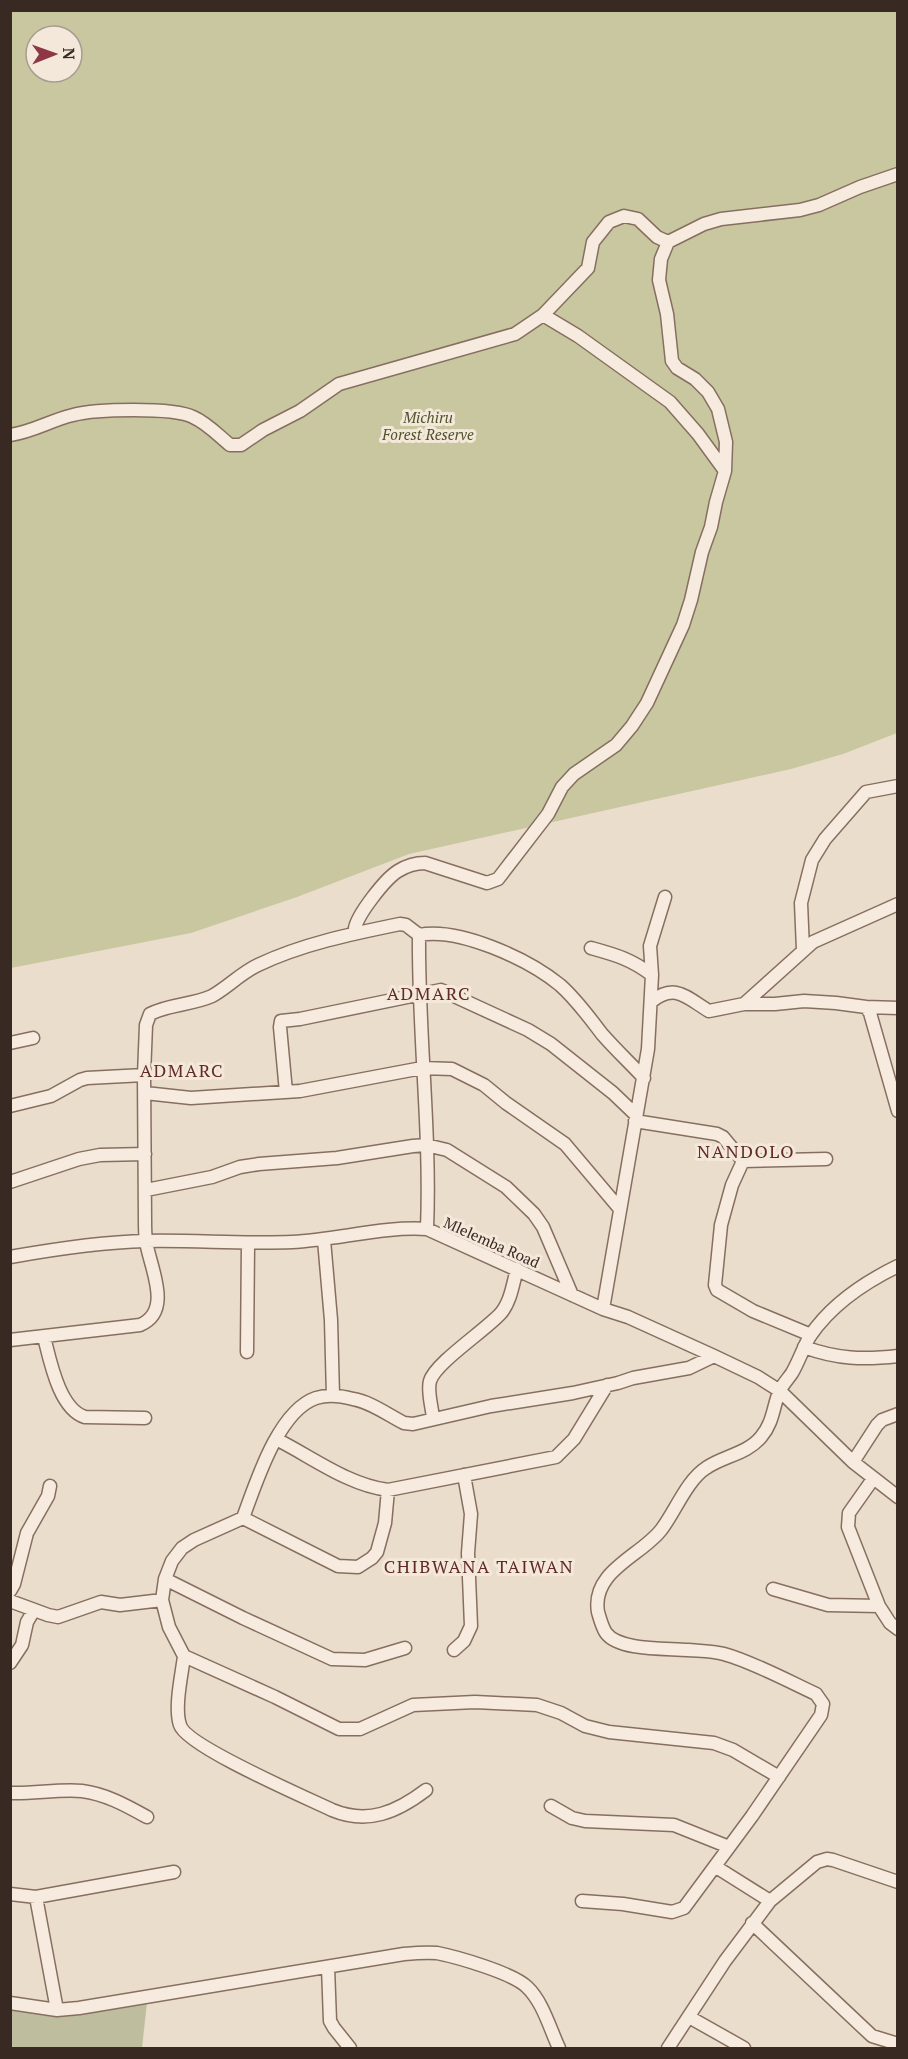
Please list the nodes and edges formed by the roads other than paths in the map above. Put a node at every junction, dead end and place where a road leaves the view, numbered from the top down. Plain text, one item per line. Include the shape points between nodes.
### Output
1 (897, 174) edge
2 (668, 242) junction
3 (543, 315) junction
4 (10, 435) edge
5 (725, 471) junction
6 (897, 786) edge
7 (665, 897) dead end
8 (897, 904) edge
9 (357, 932) junction
10 (419, 935) junction
11 (591, 948) dead end
12 (803, 950) junction
13 (652, 975) junction
14 (418, 995) junction
15 (651, 1002) junction
16 (744, 1004) junction
17 (866, 1008) junction
18 (897, 1008) edge
19 (33, 1038) dead end
20 (10, 1042) edge
21 (422, 1068) junction
22 (144, 1075) junction
23 (644, 1078) junction
24 (286, 1092) junction
25 (145, 1094) junction
26 (10, 1106) edge
27 (897, 1111) edge
28 (635, 1118) junction
29 (426, 1145) junction
30 (145, 1154) junction
31 (826, 1159) dead end
32 (743, 1161) junction
33 (10, 1182) edge
34 (146, 1190) junction
35 (619, 1208) junction
36 (427, 1229) junction
37 (324, 1240) junction
38 (146, 1241) junction
39 (248, 1244) junction
40 (10, 1257) edge
41 (897, 1266) edge
42 (517, 1269) junction
43 (572, 1295) junction
44 (603, 1309) junction
45 (811, 1335) junction
46 (44, 1337) junction
47 (10, 1340) edge
48 (804, 1347) junction
49 (247, 1352) dead end
50 (714, 1356) junction
51 (897, 1356) edge
52 (608, 1385) junction
53 (780, 1391) junction
54 (333, 1396) junction
55 (897, 1414) edge
56 (145, 1418) dead end
57 (433, 1418) junction
58 (276, 1439) junction
59 (853, 1462) junction
60 (464, 1475) junction
61 (873, 1479) junction
62 (50, 1486) dead end
63 (388, 1490) junction
64 (897, 1497) edge
65 (243, 1518) junction
66 (165, 1579) junction
67 (773, 1589) dead end
68 (10, 1591) edge
69 (162, 1600) junction
70 (10, 1601) edge
71 (879, 1606) junction
72 (34, 1610) junction
73 (897, 1629) edge
74 (405, 1648) dead end
75 (454, 1650) dead end
76 (184, 1656) junction
77 (10, 1663) edge
78 (779, 1777) junction
79 (426, 1790) dead end
80 (10, 1793) edge
81 (551, 1806) dead end
82 (147, 1817) dead end
83 (729, 1847) junction
84 (716, 1867) junction
85 (174, 1872) dead end
86 (897, 1882) edge
87 (10, 1894) edge
88 (36, 1897) junction
89 (582, 1901) dead end
90 (770, 1901) junction
91 (752, 1923) junction
92 (328, 1967) junction
93 (10, 2003) edge
94 (57, 2010) junction
95 (689, 2017) junction
96 (897, 2044) edge
97 (350, 2049) edge
98 (558, 2049) edge
99 (668, 2049) edge
100 (744, 2049) edge

1 - 2 street via 819,205 721,219
2 - 3 street via 638,219 624,216 609,222 593,242 588,268
2 - 5 street via 659,280 672,361 708,392 718,409 726,442
3 - 4 street via 515,334 339,384 300,411 236,446 196,418 164,412 92,412
3 - 5 street via 670,402
5 - 9 street via 683,625 632,726 616,745 562,787 548,814 498,879 487,883 417,863 397,871 378,890 356,924
6 - 12 street via 866,792 825,839 813,860 801,903
7 - 13 street via 650,946
8 - 12 street via 820,938
9 - 10 street via 406,925
9 - 22 street via 275,957 210,996 150,1014
10 - 14 street
10 - 23 street via 439,933 475,941 543,973 571,995
11 - 13 street via 624,957
12 - 16 street
13 - 15 street
14 - 21 street
14 - 24 street via 281,1021
14 - 28 street via 441,990 528,1030 570,1059
15 - 16 street via 672,992 709,1011
15 - 23 street
16 - 17 street via 836,1002
17 - 18 street
17 - 27 street
19 - 20 street
21 - 24 street
21 - 29 street
21 - 35 street via 452,1069 484,1085 572,1150
22 - 25 street
22 - 26 street via 87,1078 51,1096
23 - 28 street
24 - 25 street via 191,1098
25 - 30 street
28 - 32 street via 717,1134
28 - 35 street
29 - 34 street via 240,1167 212,1177
29 - 36 street
29 - 43 street via 455,1153 506,1187 525,1205 543,1227
30 - 33 street via 79,1159
30 - 34 street
31 - 32 street
32 - 45 street via 721,1225 715,1285 753,1311
34 - 38 street
35 - 44 street
36 - 37 street, Mlelemba Road via 389,1230
36 - 42 street, Mlelemba Road
37 - 39 street, Mlelemba Road
37 - 54 street
38 - 39 street, Mlelemba Road
38 - 40 street, Mlelemba Road
38 - 46 street via 158,1297 146,1322
39 - 49 street
41 - 45 street via 872,1278 845,1299
42 - 43 street, Mlelemba Road
42 - 57 street via 509,1300 501,1313 449,1358 429,1382
43 - 44 street, Mlelemba Road
44 - 50 street, Mlelemba Road
45 - 48 street
46 - 47 street
46 - 56 street via 64,1398 78,1415
48 - 51 street via 850,1359
48 - 53 street
50 - 52 street via 689,1368
50 - 53 street, Mlelemba Road
52 - 57 street
52 - 60 street via 560,1455
53 - 59 street, Mlelemba Road
53 - 78 street via 762,1437 700,1473 657,1535 604,1581 597,1606 605,1631 620,1643 722,1654 819,1696 823,1704 821,1715
54 - 57 street via 358,1400 404,1423
54 - 58 street via 317,1397 303,1404
55 - 59 street via 877,1425
58 - 63 street via 356,1482
58 - 65 street
59 - 61 street, Mlelemba Road
60 - 63 street
60 - 75 street via 471,1514 471,1626 467,1637
61 - 64 street, Mlelemba Road
61 - 71 street via 847,1522
62 - 68 street via 27,1533
63 - 65 street via 377,1552 358,1567 338,1566
65 - 66 street via 182,1548
66 - 69 street
66 - 74 street via 332,1659 365,1659
67 - 71 street via 828,1605
69 - 72 street via 120,1605 101,1602 58,1617
69 - 76 street via 169,1627
70 - 72 street
71 - 73 street
72 - 77 street via 22,1645
76 - 78 street via 339,1729 360,1729 413,1705 475,1702 537,1706 609,1732 714,1743
76 - 79 street via 179,1722 184,1733 209,1749 351,1816 394,1811
78 - 83 street
80 - 82 street via 90,1792
81 - 83 street via 585,1821 674,1826
83 - 84 street
84 - 89 street via 687,1906 676,1912
84 - 90 street
85 - 88 street
86 - 90 street via 827,1859 812,1865
87 - 88 street
88 - 94 street
90 - 91 street
91 - 95 street
91 - 96 street via 872,2036
92 - 94 street
92 - 97 street via 330,2021
92 - 98 street via 420,1952 462,1959 513,1977 528,1987
93 - 94 street
95 - 99 street
95 - 100 street

